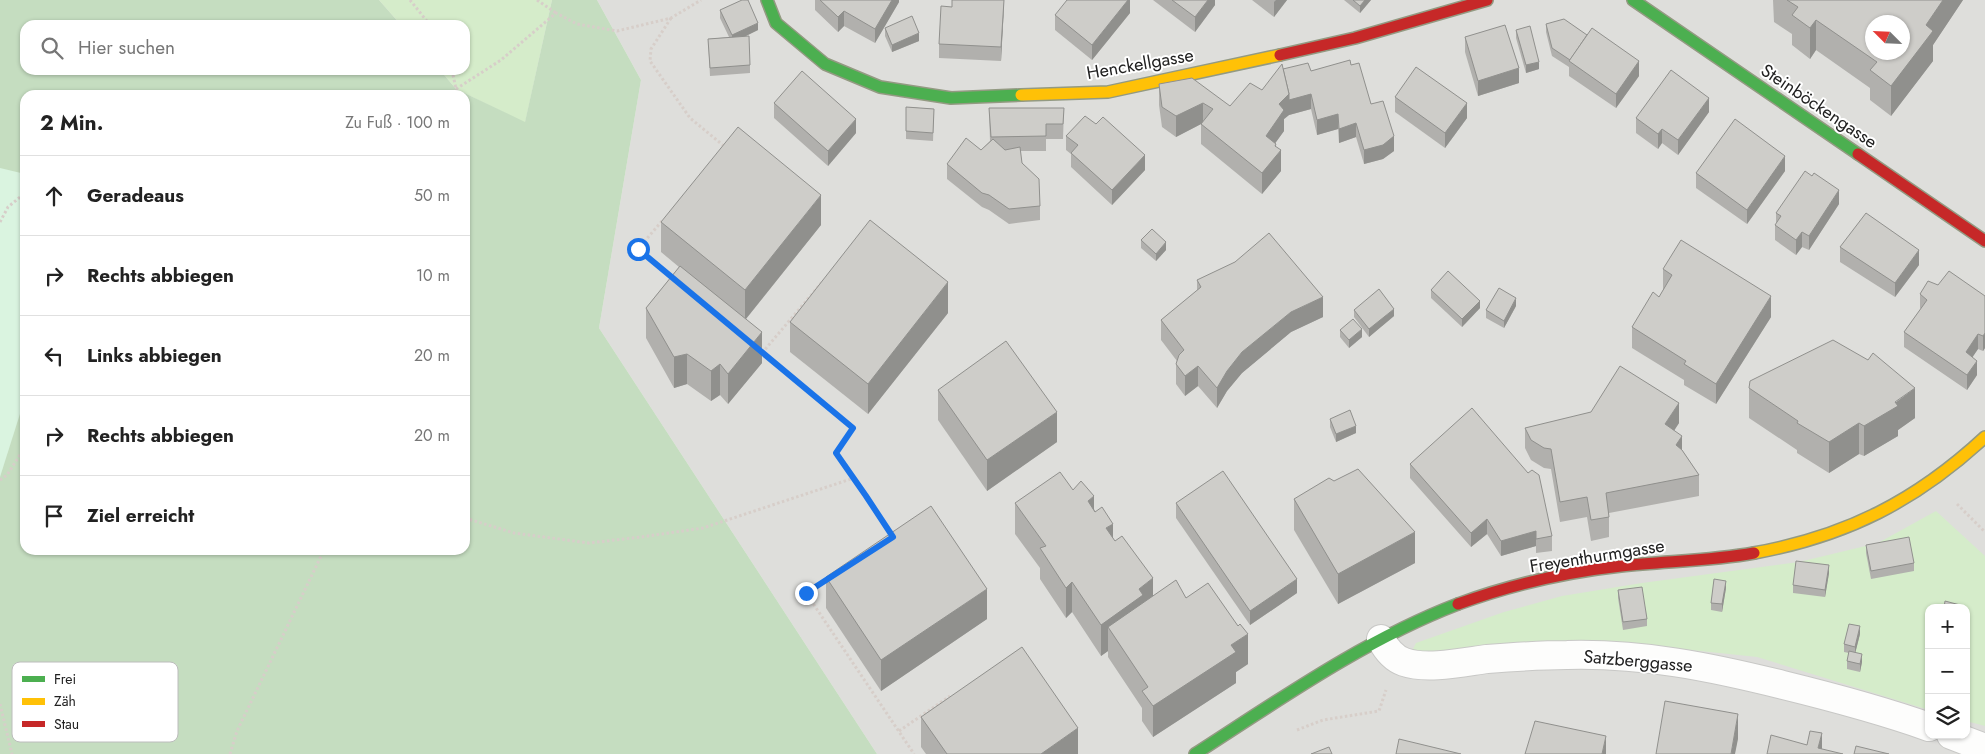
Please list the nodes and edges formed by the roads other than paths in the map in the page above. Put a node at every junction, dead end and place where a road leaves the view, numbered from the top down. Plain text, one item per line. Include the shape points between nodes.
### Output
1 (767, 0) edge
2 (1487, 0) edge
3 (1633, 0) edge
4 (1985, 241) edge
5 (1985, 437) edge
6 (1389, 649) junction
7 (1925, 726) edge
8 (1961, 739) edge
9 (1985, 748) edge
10 (1196, 754) edge

1 - 2 street, Henckellgasse via 776,23 825,64 880,87 951,98 1108,92 1355,38
3 - 4 street, Steinböckengasse
5 - 6 street, Freyenthurmgasse via 1934,481 1904,501 1836,532 1748,553 1548,578 1486,595 1430,616
6 - 7 street, Satzberggasse via 1406,663 1438,664 1567,655 1649,658 1712,668 1787,686
6 - 10 street, Freyenthurmgasse via 1294,691
8 - 9 street

